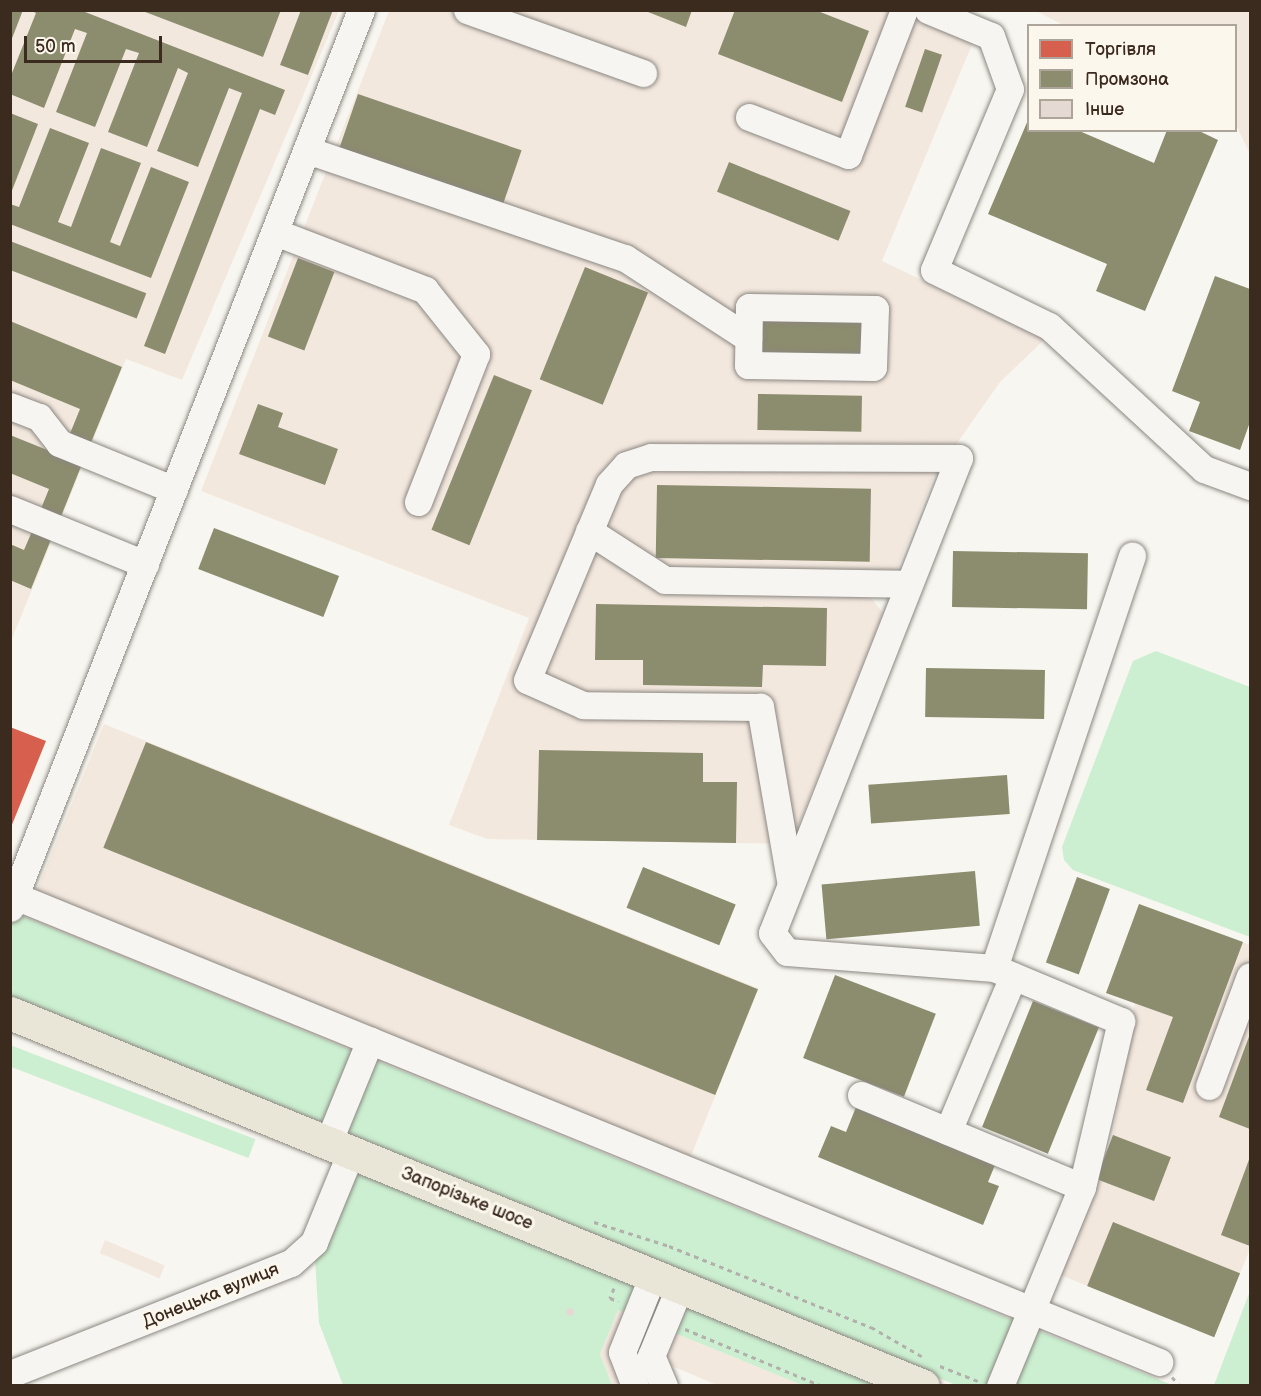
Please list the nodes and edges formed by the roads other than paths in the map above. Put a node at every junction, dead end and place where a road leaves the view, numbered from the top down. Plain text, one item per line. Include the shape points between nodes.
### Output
1 (361, 10) edge
2 (467, 10) edge
3 (904, 10) edge
4 (928, 10) edge
5 (643, 73) dead end
6 (1019, 93) edge
7 (749, 117) dead end
8 (307, 150) junction
9 (275, 232) junction
10 (748, 338) junction
11 (10, 406) edge
12 (1251, 486) edge
13 (174, 490) junction
14 (418, 502) dead end
15 (10, 509) edge
16 (589, 531) junction
17 (1132, 555) dead end
18 (145, 564) junction
19 (908, 584) junction
20 (790, 880) junction
21 (12, 899) edge
22 (1003, 972) junction
23 (1251, 976) edge
24 (10, 1013) edge
25 (370, 1040) junction
26 (1209, 1086) dead end
27 (861, 1095) dead end
28 (948, 1131) junction
29 (339, 1147) junction
30 (1082, 1186) junction
31 (667, 1281) junction
32 (1031, 1310) junction
33 (1159, 1362) dead end
34 (10, 1374) edge
35 (991, 1383) edge
36 (663, 1385) edge
37 (635, 1386) edge
38 (923, 1386) edge

1 - 8 street
2 - 5 street
3 - 7 street via 848,155
4 - 6 street via 991,36
6 - 12 street via 934,270 1049,326 1204,469
8 - 9 street
8 - 10 street via 625,258
9 - 13 street
9 - 14 street via 425,290 476,354
10 - 10 street via 749,307 874,309 873,367 748,365
11 - 13 street via 39,417 59,442
13 - 18 street
15 - 18 street
16 - 19 street via 665,580
16 - 19 street via 609,484 626,465 651,457 958,458
16 - 20 street via 527,680 583,705 760,707
17 - 22 street
18 - 21 street
19 - 20 street
20 - 22 street via 772,933 787,952
21 - 25 street
22 - 28 street
22 - 30 street via 1121,1021
23 - 26 street
24 - 29 main road, Запорізьке шосе
25 - 29 street, Донецька вулиця
25 - 32 street
27 - 28 street
28 - 30 street
29 - 31 main road, Запорізьке шосе
29 - 34 street, Донецька вулиця via 314,1242 291,1263
30 - 32 street
31 - 36 street via 651,1356
31 - 37 street via 622,1352
31 - 38 main road, Запорізьке шосе
32 - 33 street
32 - 35 street

